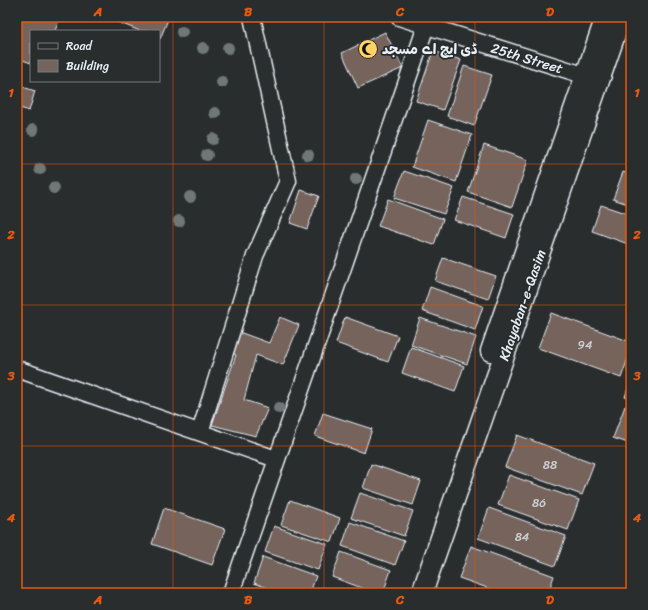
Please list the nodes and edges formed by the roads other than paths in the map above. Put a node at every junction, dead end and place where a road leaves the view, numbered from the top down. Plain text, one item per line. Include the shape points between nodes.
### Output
1 (252, 17) edge
2 (399, 17) edge
3 (606, 17) edge
4 (621, 17) edge
5 (426, 26) junction
6 (593, 79) junction
7 (17, 369) edge
8 (200, 432) junction
9 (276, 459) junction
10 (231, 593) edge
11 (408, 593) edge
12 (422, 593) edge

1 - 8 street via 288,180 255,256
2 - 5 street, 25th Street
3 - 6 street, Khayaban-e-Qasim
4 - 6 street, Khayaban-e-Qasim
5 - 6 street, 25th Street
5 - 9 street
6 - 11 street, Khayaban-e-Qasim
6 - 12 street, Khayaban-e-Qasim
7 - 8 street
8 - 9 street
9 - 10 street

